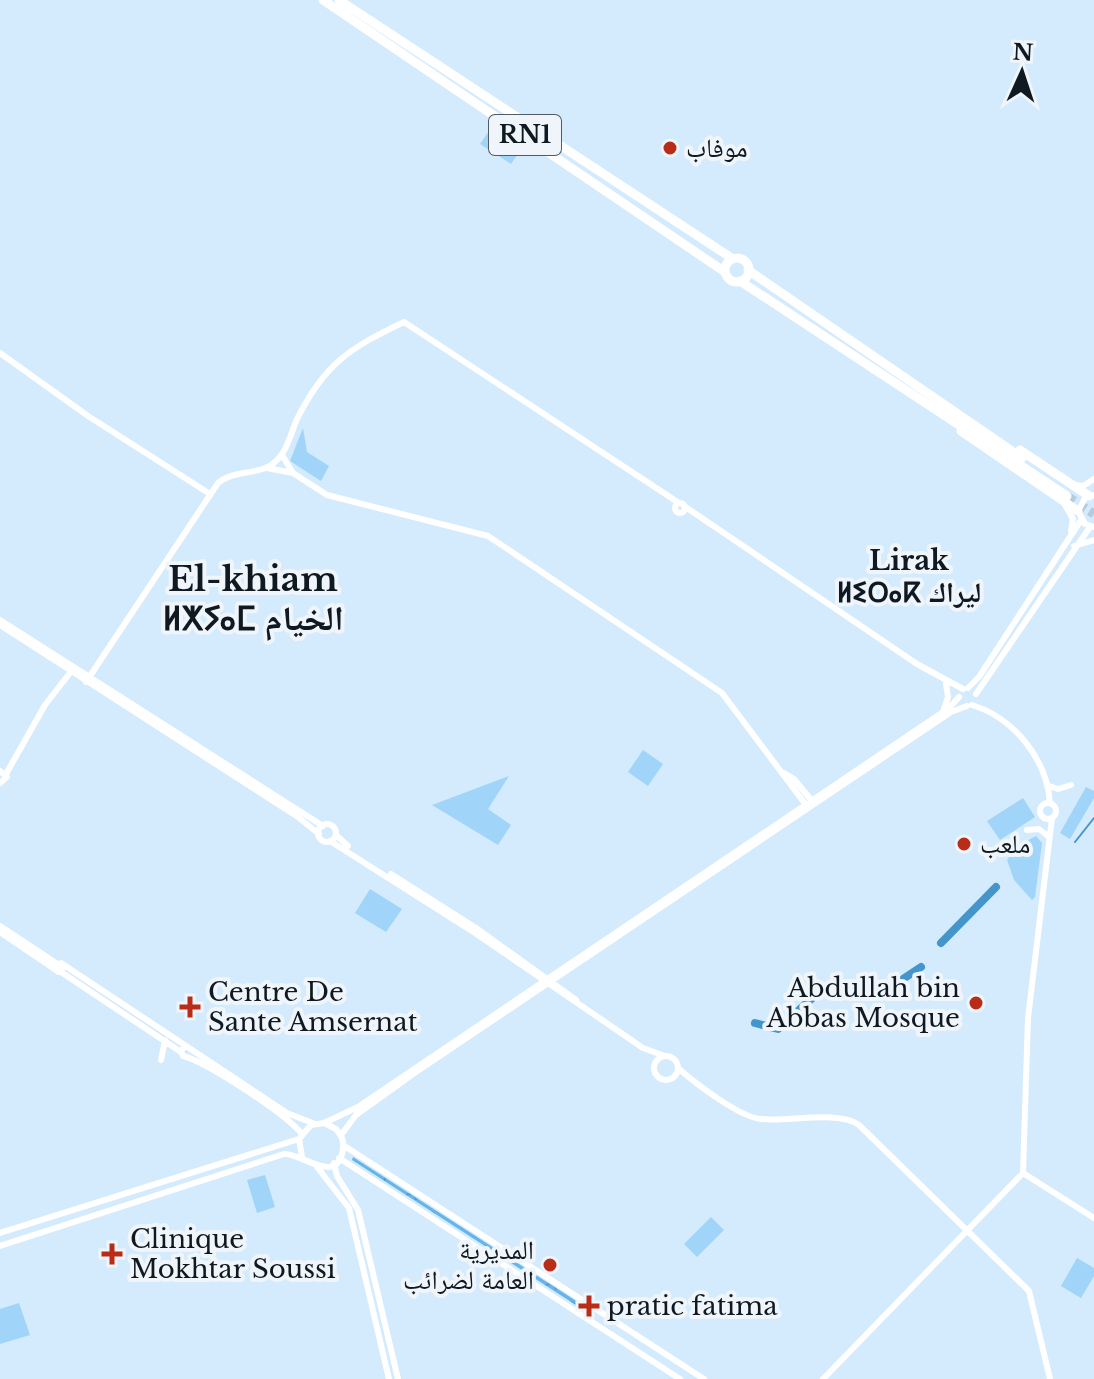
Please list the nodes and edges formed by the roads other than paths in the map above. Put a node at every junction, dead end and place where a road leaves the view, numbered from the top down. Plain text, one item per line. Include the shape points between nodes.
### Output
1 (323, 0) edge
2 (339, 0) edge
3 (733, 259) junction
4 (748, 270) junction
5 (725, 272) junction
6 (740, 281) junction
7 (0, 353) edge
8 (909, 385) junction
9 (282, 455) junction
10 (267, 468) junction
11 (293, 473) junction
12 (1094, 479) edge
13 (1094, 486) edge
14 (1068, 493) junction
15 (210, 494) junction
16 (1092, 495) edge
17 (1080, 515) junction
18 (1092, 527) edge
19 (1094, 540) edge
20 (1072, 543) junction
21 (0, 622) edge
22 (72, 670) junction
23 (940, 678) junction
24 (88, 680) junction
25 (946, 684) junction
26 (962, 692) junction
27 (976, 696) junction
28 (970, 705) junction
29 (989, 712) junction
30 (942, 713) junction
31 (2, 772) edge
32 (0, 783) edge
33 (1071, 785) dead end
34 (1049, 786) junction
35 (1047, 803) junction
36 (810, 804) junction
37 (1044, 818) junction
38 (1052, 818) junction
39 (323, 826) junction
40 (1027, 830) dead end
41 (319, 834) junction
42 (336, 835) junction
43 (1048, 836) junction
44 (330, 841) junction
45 (0, 929) edge
46 (62, 969) junction
47 (565, 969) junction
48 (532, 970) junction
49 (548, 981) junction
50 (531, 992) junction
51 (565, 992) junction
52 (165, 1040) junction
53 (186, 1045) junction
54 (643, 1048) junction
55 (181, 1053) junction
56 (191, 1054) junction
57 (665, 1056) junction
58 (161, 1060) dead end
59 (655, 1065) junction
60 (678, 1068) junction
61 (673, 1077) junction
62 (697, 1084) junction
63 (324, 1123) junction
64 (315, 1124) junction
65 (341, 1135) junction
66 (301, 1136) junction
67 (343, 1145) junction
68 (302, 1157) junction
69 (337, 1161) junction
70 (317, 1167) junction
71 (1023, 1173) junction
72 (1094, 1218) edge
73 (967, 1232) junction
74 (0, 1233) edge
75 (0, 1246) edge
76 (389, 1379) edge
77 (398, 1379) edge
78 (680, 1379) edge
79 (704, 1379) edge
80 (823, 1379) edge
81 (1050, 1379) edge

1 - 5 highway, RN1
2 - 3 highway, RN1
3 - 4 highway, RN1 via 742,259
3 - 5 highway
4 - 6 highway
4 - 8 highway, RN1
5 - 6 highway, RN1
6 - 8 highway, RN1
7 - 15 street
8 - 14 highway
8 - 14 highway via 910,395 945,420
9 - 10 street
9 - 11 street
9 - 23 street via 298,417 336,359 404,322
10 - 11 street
10 - 15 street via 226,477
11 - 36 street via 327,495 488,536 722,693
12 - 14 street
13 - 16 street
14 - 16 highway
14 - 17 highway
14 - 20 street
15 - 24 street
16 - 17 street
17 - 18 street
17 - 20 street
18 - 20 street
19 - 20 street
20 - 26 street via 979,677
20 - 27 street
21 - 22 street
22 - 24 street
22 - 31 street
23 - 25 street
23 - 26 street
24 - 39 street
24 - 41 street
25 - 26 street
25 - 30 street
26 - 27 street
26 - 28 street
26 - 30 street
27 - 28 street
27 - 29 street
28 - 29 street
28 - 36 street via 951,712
29 - 34 street via 1012,728 1047,775
30 - 36 street
31 - 32 street via 6,781
33 - 34 street
34 - 35 street
35 - 37 street via 1040,810
35 - 38 street via 1056,809
36 - 47 street
37 - 38 street
37 - 43 street
38 - 43 street
39 - 41 street
39 - 42 street via 333,827
40 - 43 street via 1039,829
41 - 44 street
42 - 44 street
42 - 48 street
43 - 71 street via 1028,1018
44 - 48 street
45 - 46 street
46 - 52 street
46 - 53 street
47 - 48 street
47 - 49 street
47 - 51 street
48 - 49 street
48 - 50 street
49 - 50 street
49 - 51 street
50 - 51 street
50 - 63 street via 358,1107
50 - 65 street via 360,1111
51 - 54 street
52 - 55 street
52 - 58 street
53 - 55 street
53 - 56 street
54 - 57 street
54 - 59 street
55 - 56 street
56 - 64 street via 290,1115
56 - 66 street via 288,1120
57 - 59 street
57 - 60 street
59 - 61 street via 660,1077
60 - 61 street
60 - 62 street
61 - 62 street
62 - 73 street via 757,1119 855,1122
63 - 64 street
63 - 65 street
64 - 66 street
65 - 67 street
66 - 68 street
66 - 74 street
67 - 69 street
67 - 79 street
68 - 70 street
68 - 75 street via 284,1154
69 - 70 street
69 - 77 street via 337,1176 358,1210
69 - 78 street
70 - 76 street via 349,1208
71 - 72 street
71 - 73 street
73 - 80 street
73 - 81 street via 1029,1291

